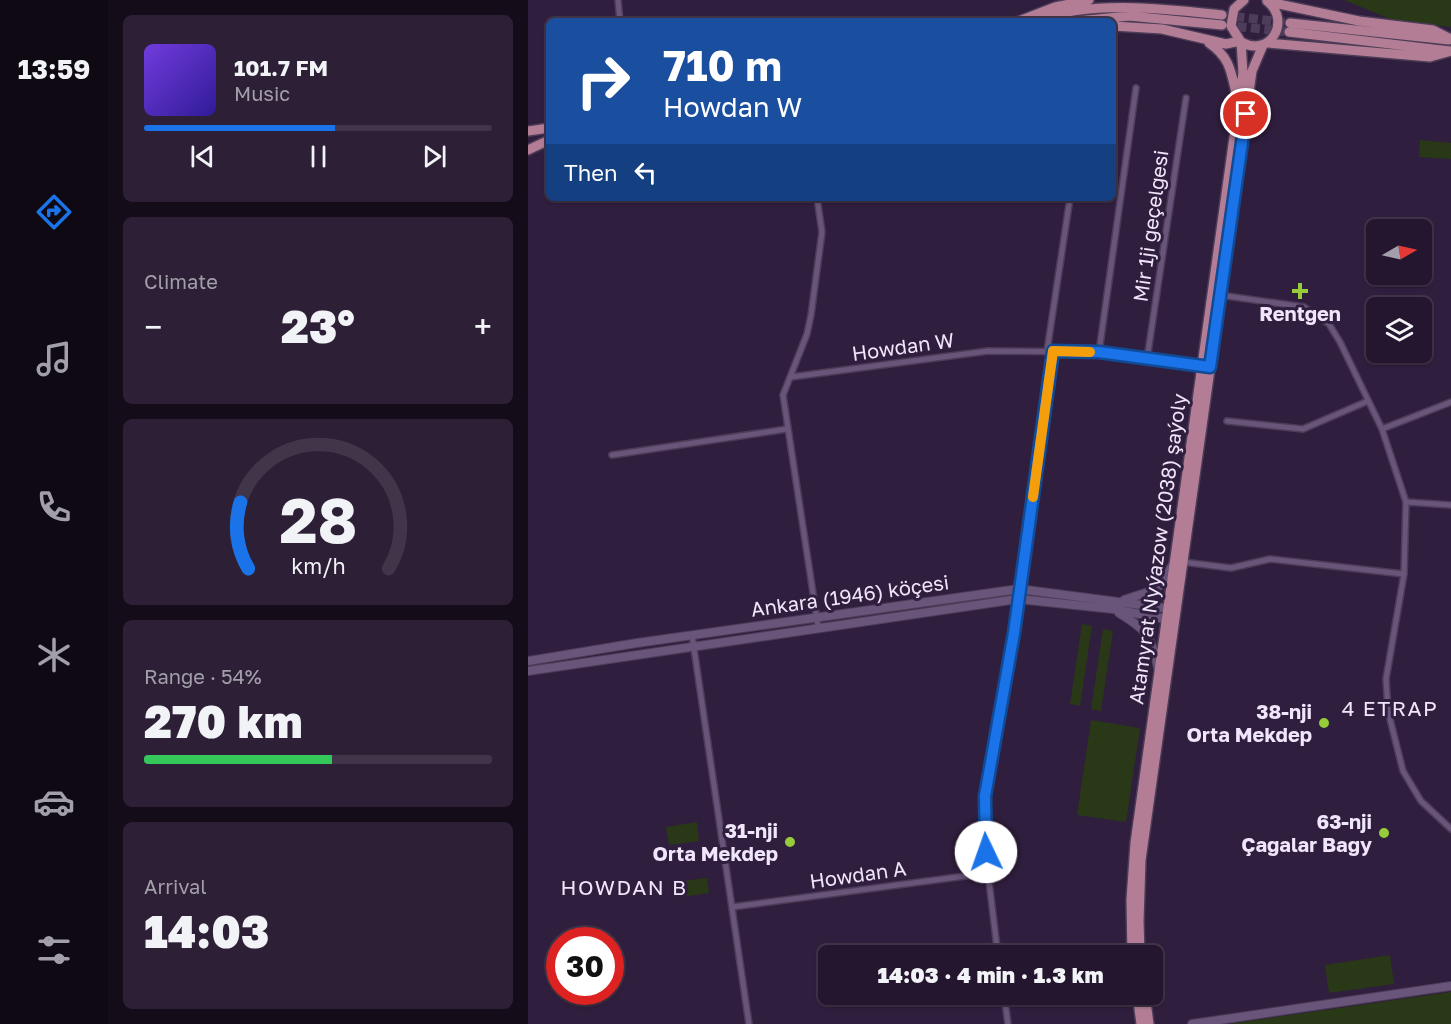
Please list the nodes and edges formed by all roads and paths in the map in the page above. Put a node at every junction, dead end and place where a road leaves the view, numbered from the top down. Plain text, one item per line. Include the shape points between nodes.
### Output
1 (618, 0) edge
2 (1089, 0) edge
3 (1242, 0) edge
4 (1291, 0) edge
5 (1267, 1) edge
6 (1304, 7) junction
7 (620, 18) edge
8 (1027, 18) edge
9 (1046, 18) edge
10 (1108, 18) edge
11 (1116, 26) edge
12 (1204, 40) junction
13 (1451, 40) edge
14 (1240, 42) junction
15 (1265, 44) junction
16 (1451, 51) edge
17 (1136, 88) dead end
18 (1186, 98) dead end
19 (1238, 102) junction
20 (528, 124) edge
21 (546, 128) edge
22 (546, 128) edge
23 (528, 131) edge
24 (528, 141) edge
25 (546, 141) edge
26 (546, 142) edge
27 (528, 150) edge
28 (817, 201) edge
29 (1070, 201) edge
30 (1215, 295) junction
31 (1050, 351) junction
32 (1099, 352) junction
33 (1147, 359) junction
34 (1206, 366) junction
35 (791, 378) junction
36 (1368, 401) junction
37 (1451, 402) edge
38 (1227, 421) dead end
39 (787, 429) junction
40 (1382, 429) junction
41 (612, 455) dead end
42 (1406, 502) junction
43 (1451, 505) edge
44 (1179, 562) junction
45 (1404, 574) junction
46 (1019, 589) junction
47 (1018, 599) junction
48 (1113, 605) junction
49 (1172, 609) junction
50 (817, 617) junction
51 (1171, 620) junction
52 (818, 626) junction
53 (692, 635) junction
54 (693, 645) junction
55 (528, 661) edge
56 (1159, 670) junction
57 (528, 671) edge
58 (1451, 829) edge
59 (987, 873) junction
60 (732, 907) junction
61 (997, 945) edge
62 (1132, 945) edge
63 (1140, 945) edge
64 (1451, 986) edge
65 (1005, 1005) edge
66 (1138, 1005) edge
67 (1146, 1005) edge
68 (749, 1024) edge
69 (1008, 1024) edge
70 (1141, 1024) edge
71 (1149, 1024) edge
72 (1192, 1024) edge

1 - 7 street
2 - 8 main road
3 - 14 main road, Atamyrat Nyýazow (2038) şaýoly via 1230,20
4 - 6 main road
5 - 6 main road
5 - 15 main road, Atamyrat Nyýazow (2038) şaýoly via 1276,9 1279,24 1276,34
6 - 13 main road via 1359,21 1433,30
9 - 10 main road via 1105,6 1154,8 1222,20
11 - 12 main road via 1162,29
12 - 14 main road
12 - 19 main road via 1220,50 1228,61
13 - 16 main road via 1289,27
14 - 15 main road via 1251,46
14 - 19 main road, Atamyrat Nyýazow (2038) şaýoly via 1243,73
15 - 16 main road via 1430,57
15 - 30 main road, Atamyrat Nyýazow (2038) şaýoly via 1252,71
17 - 32 street
18 - 33 street, Mir 1ji geçelgesi
19 - 30 main road, Atamyrat Nyýazow (2038) şaýoly
20 - 21 main road
22 - 23 main road
24 - 25 main road
26 - 27 main road
28 - 35 street via 822,232 816,276 807,334
29 - 31 street
30 - 34 main road, Atamyrat Nyýazow (2038) şaýoly
30 - 36 street via 1304,307 1319,317 1335,333
31 - 32 street, Howdan W
31 - 35 street, Howdan W via 988,351
31 - 46 street
32 - 33 street, Howdan W
33 - 34 street, Howdan W
34 - 44 main road, Atamyrat Nyýazow (2038) şaýoly
35 - 39 street via 783,395
36 - 38 street via 1303,429
36 - 40 street
37 - 40 street
39 - 41 street
39 - 50 street
40 - 42 street
42 - 43 street
42 - 45 street
44 - 45 street via 1231,568 1270,559
44 - 48 main road via 1157,589
44 - 49 main road, Atamyrat Nyýazow (2038) şaýoly
45 - 58 street via 1386,679 1388,711 1407,778 1422,802
46 - 47 street
46 - 48 main road, Ankara (1946) köçesi
46 - 50 main road, Ankara (1946) köçesi
47 - 48 main road, Ankara (1946) köçesi
47 - 52 main road, Ankara (1946) köçesi
47 - 59 street via 985,796
48 - 49 main road, Ankara (1946) köçesi
48 - 51 main road, Ankara (1946) köçesi
48 - 56 main road via 1148,633
49 - 51 main road, Atamyrat Nyýazow (2038) şaýoly
50 - 52 street
50 - 53 main road, Ankara (1946) köçesi
51 - 56 main road, Atamyrat Nyýazow (2038) şaýoly
51 - 63 main road, Atamyrat Nyýazow (2038) şaýoly via 1139,879
52 - 54 main road, Ankara (1946) köçesi
53 - 54 street
53 - 55 main road, Ankara (1946) köçesi
54 - 57 main road, Ankara (1946) köçesi
54 - 60 street
56 - 62 main road, Atamyrat Nyýazow (2038) şaýoly via 1132,879
59 - 60 street, Howdan A
59 - 61 street
60 - 68 street
64 - 72 main road
65 - 69 street
66 - 70 main road
67 - 71 main road

